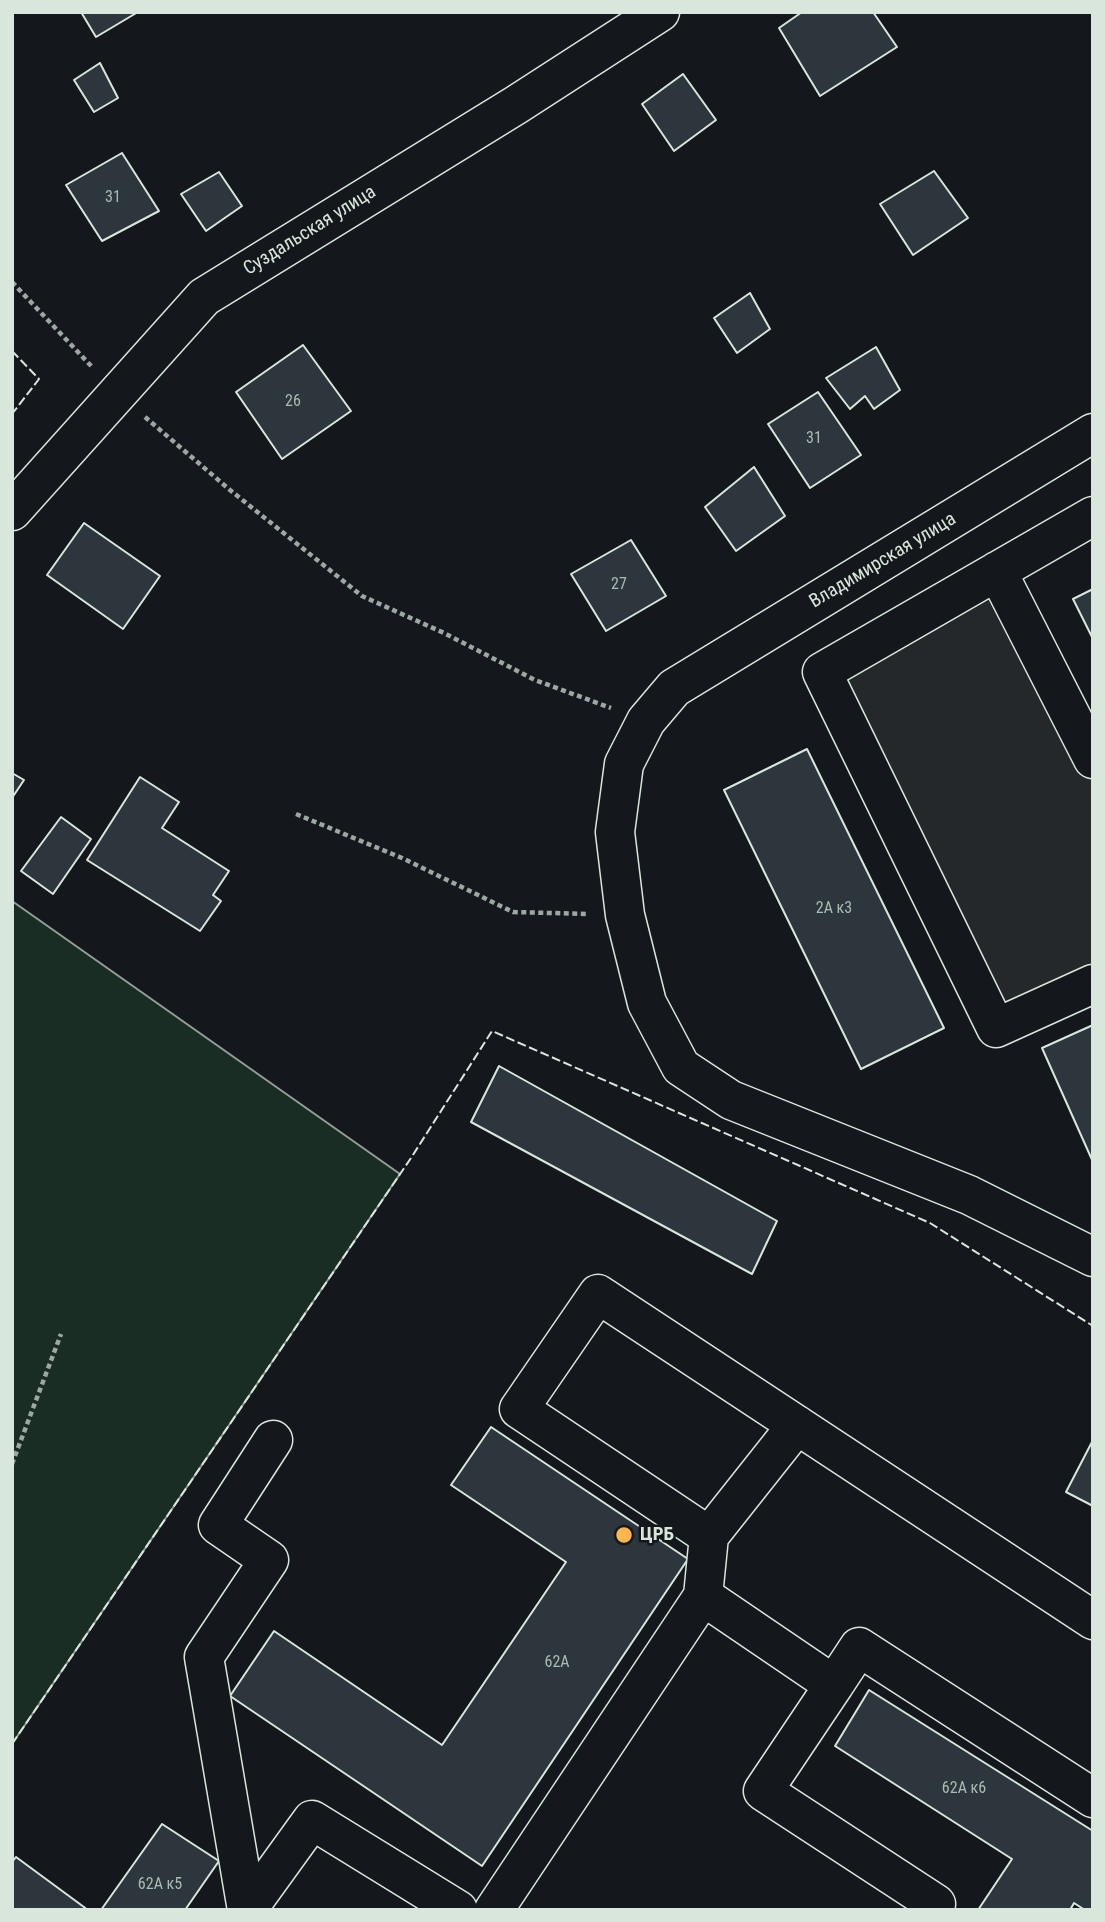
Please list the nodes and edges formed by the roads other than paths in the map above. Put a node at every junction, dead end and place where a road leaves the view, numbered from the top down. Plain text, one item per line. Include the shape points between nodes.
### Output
1 (660, 12) edge
2 (1093, 433) edge
3 (12, 511) edge
4 (1093, 516) edge
5 (997, 572) junction
6 (1093, 759) edge
7 (1093, 984) edge
8 (1093, 1257) edge
9 (797, 1425) junction
10 (274, 1440) dead end
11 (709, 1536) junction
12 (703, 1596) junction
13 (1093, 1620) edge
14 (834, 1685) junction
15 (1093, 1798) edge
16 (458, 1910) edge
17 (494, 1910) edge
18 (932, 1910) edge

1 - 3 street, Суздальская улица via 204,297
2 - 8 street, Владимирская улица via 674,688 646,721 624,764 615,832 625,915 647,1003 681,1067 731,1100 969,1195
4 - 5 street
5 - 6 street
5 - 7 street via 822,672 996,1028
9 - 11 street
9 - 11 street via 598,1294 519,1409
9 - 13 street
10 - 16 street via 218,1525 269,1560 204,1657 247,1910 312,1820
11 - 12 street
12 - 14 street
12 - 17 street
14 - 15 street via 859,1647
14 - 18 street via 763,1791 936,1904

